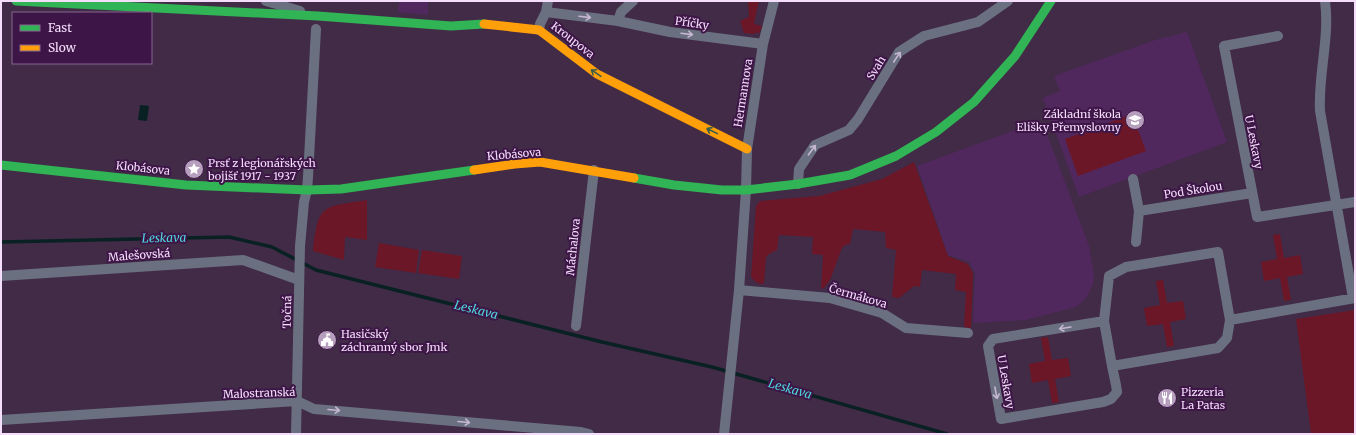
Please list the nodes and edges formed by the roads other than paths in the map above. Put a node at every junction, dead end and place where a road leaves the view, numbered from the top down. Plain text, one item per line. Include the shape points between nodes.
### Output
1 (16, 1) edge
2 (266, 1) edge
3 (548, 1) edge
4 (633, 1) edge
5 (774, 1) edge
6 (1008, 1) edge
7 (1052, 1) edge
8 (1325, 1) edge
9 (546, 12) junction
10 (318, 16) junction
11 (618, 21) junction
12 (316, 29) dead end
13 (539, 30) junction
14 (1278, 36) dead end
15 (763, 44) junction
16 (747, 149) junction
17 (1, 165) edge
18 (594, 170) junction
19 (1132, 179) dead end
20 (798, 184) junction
21 (308, 190) junction
22 (746, 190) junction
23 (1252, 193) junction
24 (1355, 202) edge
25 (1337, 204) junction
26 (1139, 211) junction
27 (1136, 242) dead end
28 (1, 276) edge
29 (299, 277) junction
30 (739, 290) junction
31 (1354, 298) edge
32 (1230, 320) junction
33 (1104, 321) junction
34 (576, 326) dead end
35 (968, 333) dead end
36 (1112, 366) junction
37 (297, 401) junction
38 (1, 420) edge
39 (584, 433) edge
40 (296, 434) edge
41 (724, 434) edge

1 - 10 street, Kroupova
2 - 10 street, Kroupova
3 - 9 street
4 - 11 street via 621,12
5 - 15 street, Hermannova
20 -> 6 street, Svah via 799,169 815,145 849,130 899,52 924,36 978,22
7 - 20 street, Klobásova via 1015,56 974,102 936,132 896,156 850,175
8 - 25 street via 1326,43 1319,93 1320,111
9 -> 11 street, Příčky
9 - 13 street
10 - 13 street, Kroupova via 451,26 483,24
11 -> 15 street, Příčky via 670,32
12 - 21 street
16 -> 13 street, Kroupova via 597,74
14 - 23 street, U Leskavy via 1224,46
15 - 16 street, Hermannova
16 - 22 street, Hermannova
17 - 21 street, Klobásova via 186,185
18 - 21 street, Klobásova via 540,162 341,189
18 - 22 street, Klobásova via 674,185
18 - 34 street, Máchalova
19 - 26 street
20 - 22 street, Klobásova
21 - 29 street, Točná via 304,202
22 - 30 street
23 - 25 street, U Leskavy via 1257,217
23 - 26 street, Pod Školou
24 - 25 street, U Leskavy
25 - 31 street
26 - 27 street
28 - 29 street, Malešovská via 243,260
29 - 37 street, Točná
30 - 35 street, Čermákova via 830,298 882,313 906,328
30 - 41 street
31 - 32 street
32 - 33 street, U Leskavy via 1218,252 1126,268 1109,276
32 - 36 street, U Leskavy via 1227,338 1218,348
33 - 36 street, U Leskavy
33 -> 36 street, U Leskavy via 993,340 988,346 1001,419 1111,399 1117,392
37 - 38 street, Malostranská
37 -> 39 street, Malostranská via 314,409
37 - 40 street, Točná

